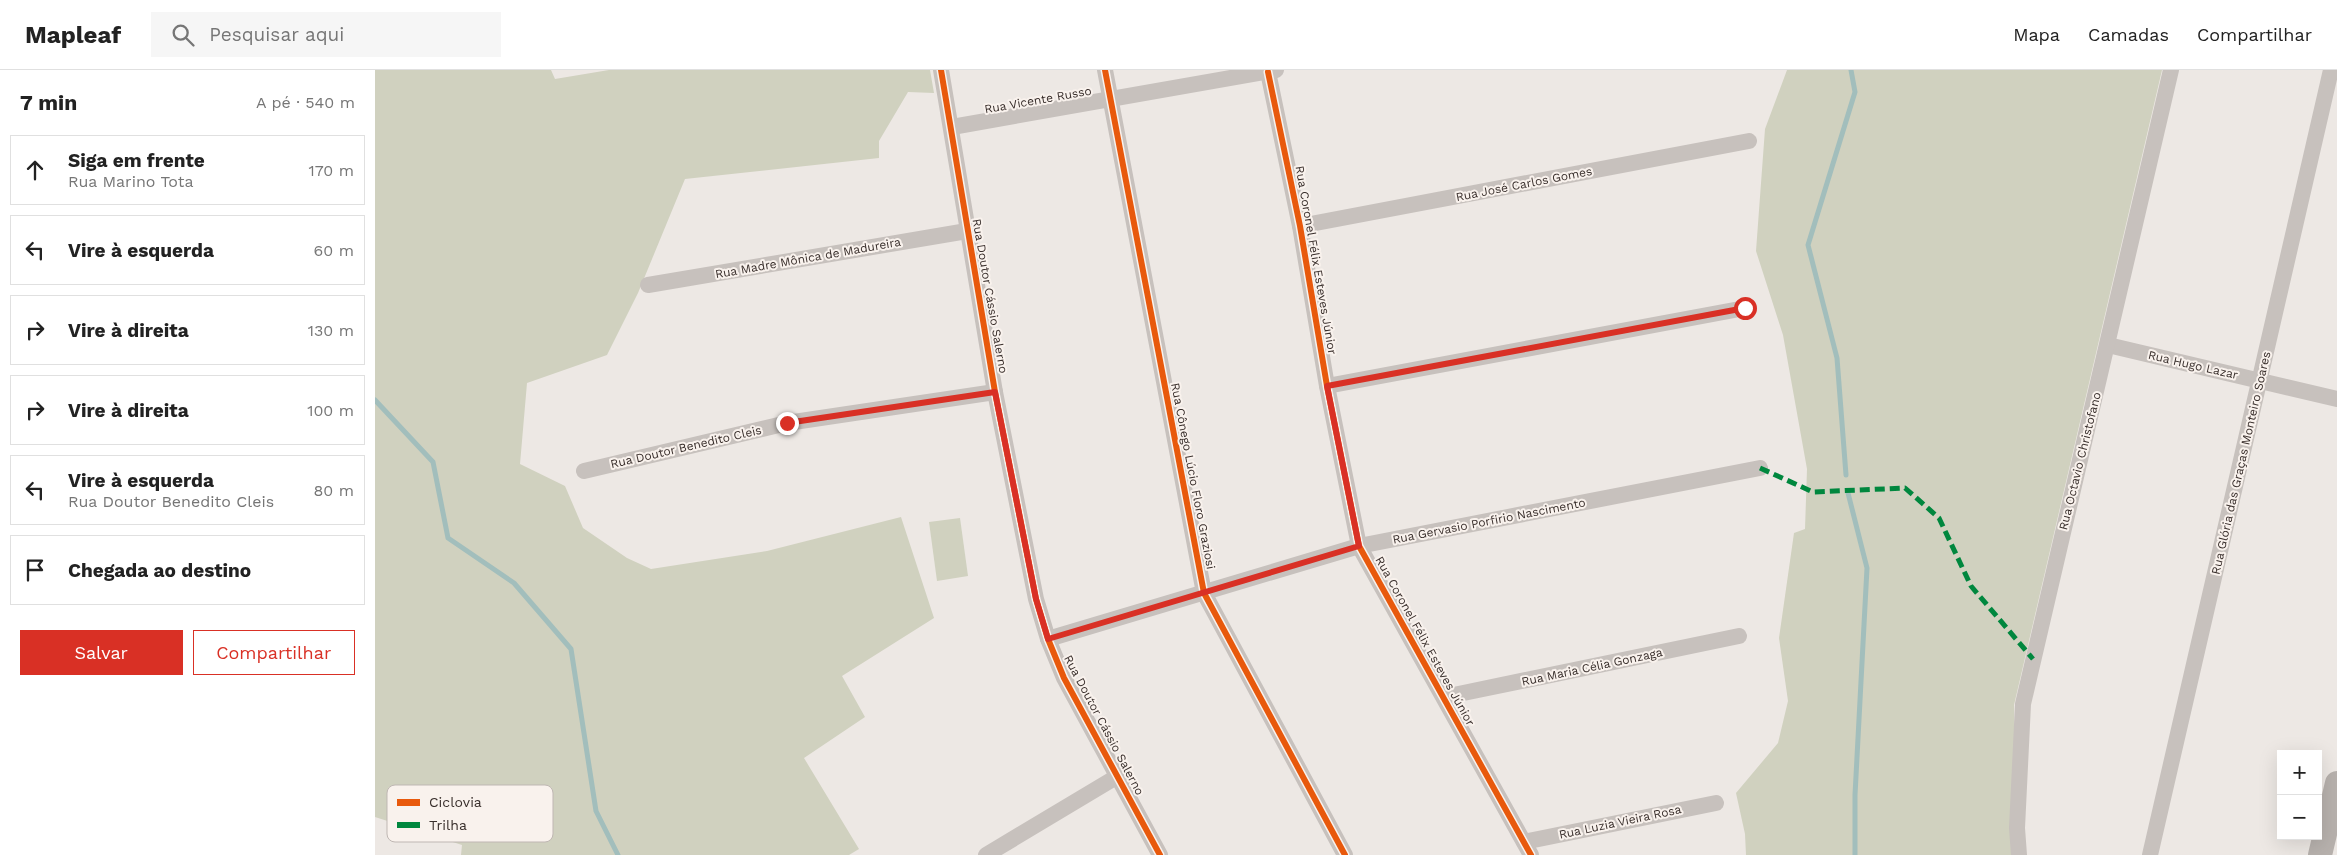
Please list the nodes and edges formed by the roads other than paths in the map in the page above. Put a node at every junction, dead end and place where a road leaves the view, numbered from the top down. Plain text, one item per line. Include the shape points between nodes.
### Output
1 (941, 70) edge
2 (1105, 70) edge
3 (2171, 70) edge
4 (2331, 70) edge
5 (1272, 71) edge
6 (1111, 99) junction
7 (952, 127) junction
8 (1749, 141) dead end
9 (1300, 226) junction
10 (967, 231) junction
11 (648, 284) dead end
12 (1745, 308) dead end
13 (2108, 345) junction
14 (2260, 381) junction
15 (1327, 386) junction
16 (995, 392) junction
17 (2337, 399) edge
18 (1760, 468) dead end
19 (584, 471) dead end
20 (1359, 546) junction
21 (1204, 593) junction
22 (1739, 636) dead end
23 (1048, 639) junction
24 (1444, 698) junction
25 (1118, 776) junction
26 (2337, 783) edge
27 (1716, 803) dead end
28 (1528, 849) edge
29 (986, 855) edge
30 (1160, 855) edge
31 (1345, 855) edge
32 (2019, 855) edge
33 (2150, 855) edge
34 (2320, 855) edge

1 - 7 street, Rua Doutor Cássio Salerno
2 - 6 street, Rua Cônego Lúcio Floro Graziosi
3 - 13 street, Rua Octavio Christofano
4 - 14 street, Rua Glória das Graças Monteiro Soares
5 - 6 street, Rua Vicente Russo
5 - 9 street, Rua Coronel Félix Esteves Júnior
6 - 7 street, Rua Vicente Russo
6 - 21 street, Rua Cônego Lúcio Floro Graziosi
7 - 10 street, Rua Doutor Cássio Salerno
8 - 9 street, Rua José Carlos Gomes
9 - 15 street, Rua Coronel Félix Esteves Júnior
10 - 11 street, Rua Madre Mônica de Madureira
10 - 16 street, Rua Doutor Cássio Salerno
12 - 15 street
13 - 14 street, Rua Hugo Lazar
13 - 32 street, Rua Octavio Christofano via 2023,704 2017,828
14 - 17 street, Rua Hugo Lazar
14 - 33 street, Rua Glória das Graças Monteiro Soares
15 - 20 street, Rua Coronel Félix Esteves Júnior
16 - 19 street, Rua Doutor Benedito Cleis via 787,423
16 - 23 street, Rua Doutor Cássio Salerno via 1036,599
18 - 20 street, Rua Gervasio Porfirio Nascimento
20 - 21 street, Rua Gervasio Porfirio Nascimento
20 - 24 street, Rua Coronel Félix Esteves Júnior
21 - 23 street, Rua Gervasio Porfirio Nascimento
21 - 31 street, Rua Cônego Lúcio Floro Graziosi
22 - 24 street, Rua Maria Célia Gonzaga
23 - 25 street, Rua Doutor Cássio Salerno via 1064,678
24 - 28 street, Rua Coronel Félix Esteves Júnior
25 - 29 street
25 - 30 street, Rua Doutor Cássio Salerno
26 - 34 street
27 - 28 street, Rua Luzia Vieira Rosa

